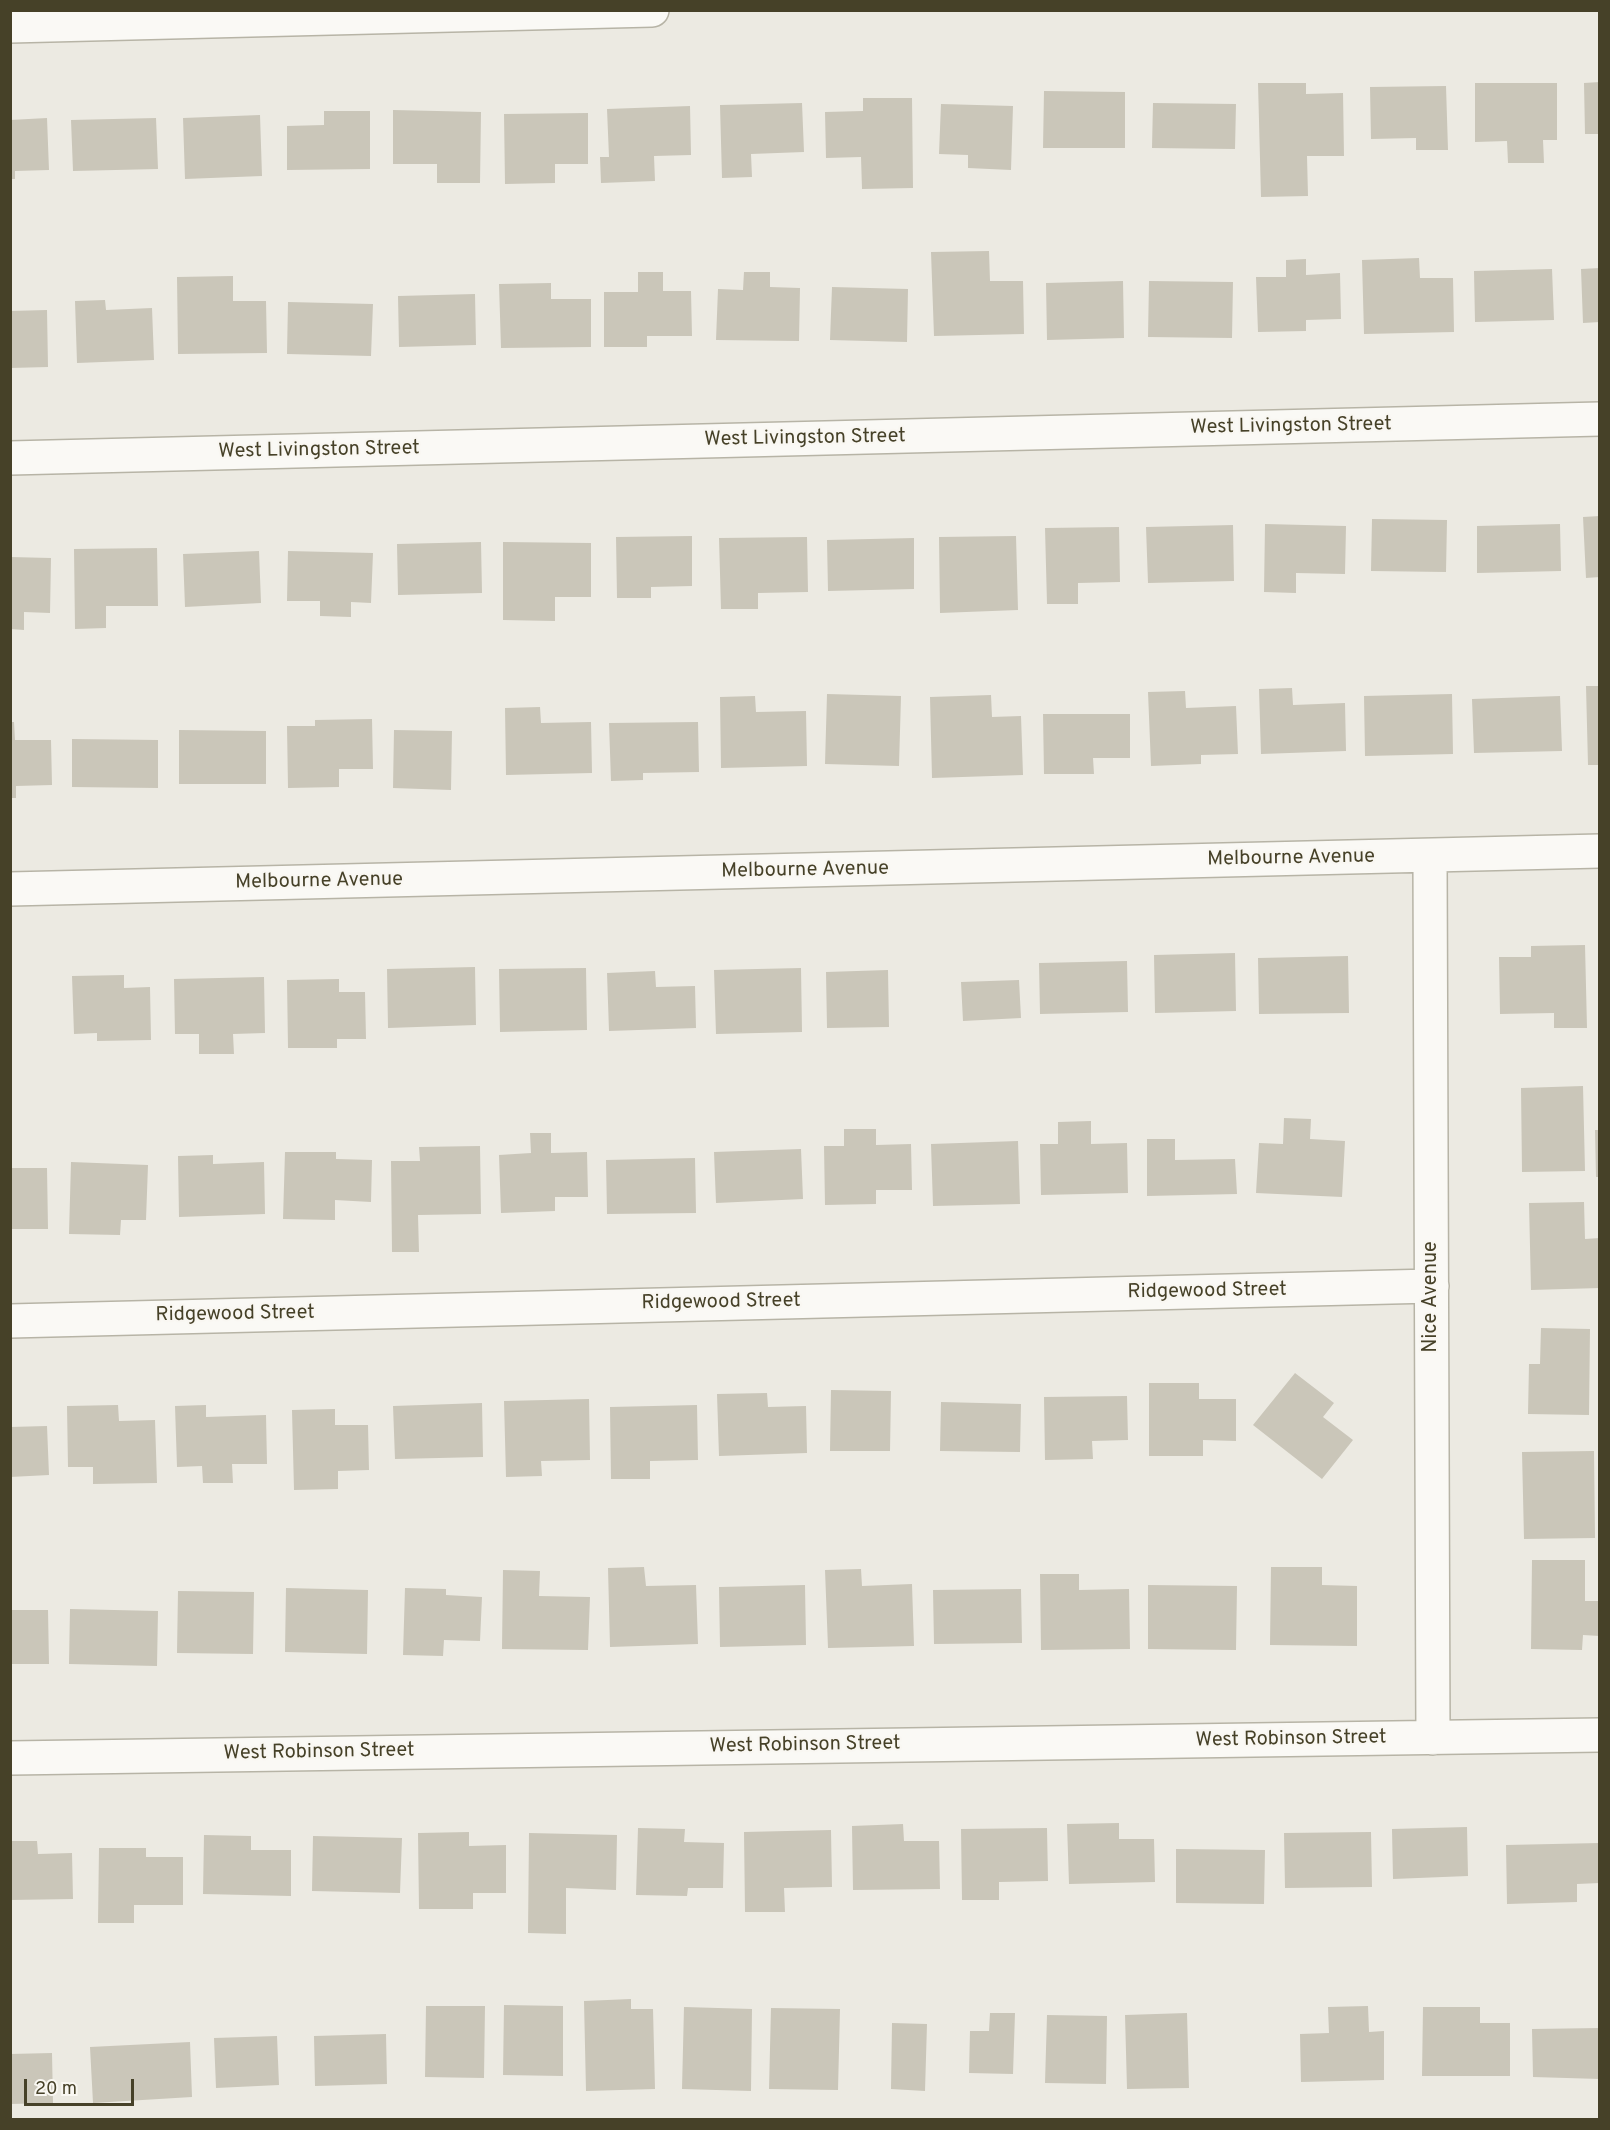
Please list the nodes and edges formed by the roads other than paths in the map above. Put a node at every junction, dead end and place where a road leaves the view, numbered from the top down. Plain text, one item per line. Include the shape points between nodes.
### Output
1 (652, 10) edge
2 (10, 26) edge
3 (1599, 420) edge
4 (10, 458) edge
5 (1599, 851) edge
6 (1431, 856) junction
7 (10, 889) edge
8 (1432, 1286) junction
9 (10, 1321) edge
10 (1599, 1736) edge
11 (1433, 1738) junction
12 (10, 1758) edge

1 - 2 street
3 - 4 street, West Livingston Street
5 - 6 street, Melbourne Avenue
6 - 7 street, Melbourne Avenue
6 - 8 street, Nice Avenue
8 - 9 street, Ridgewood Street
8 - 11 street, Nice Avenue
10 - 11 street, West Robinson Street
11 - 12 street, West Robinson Street

